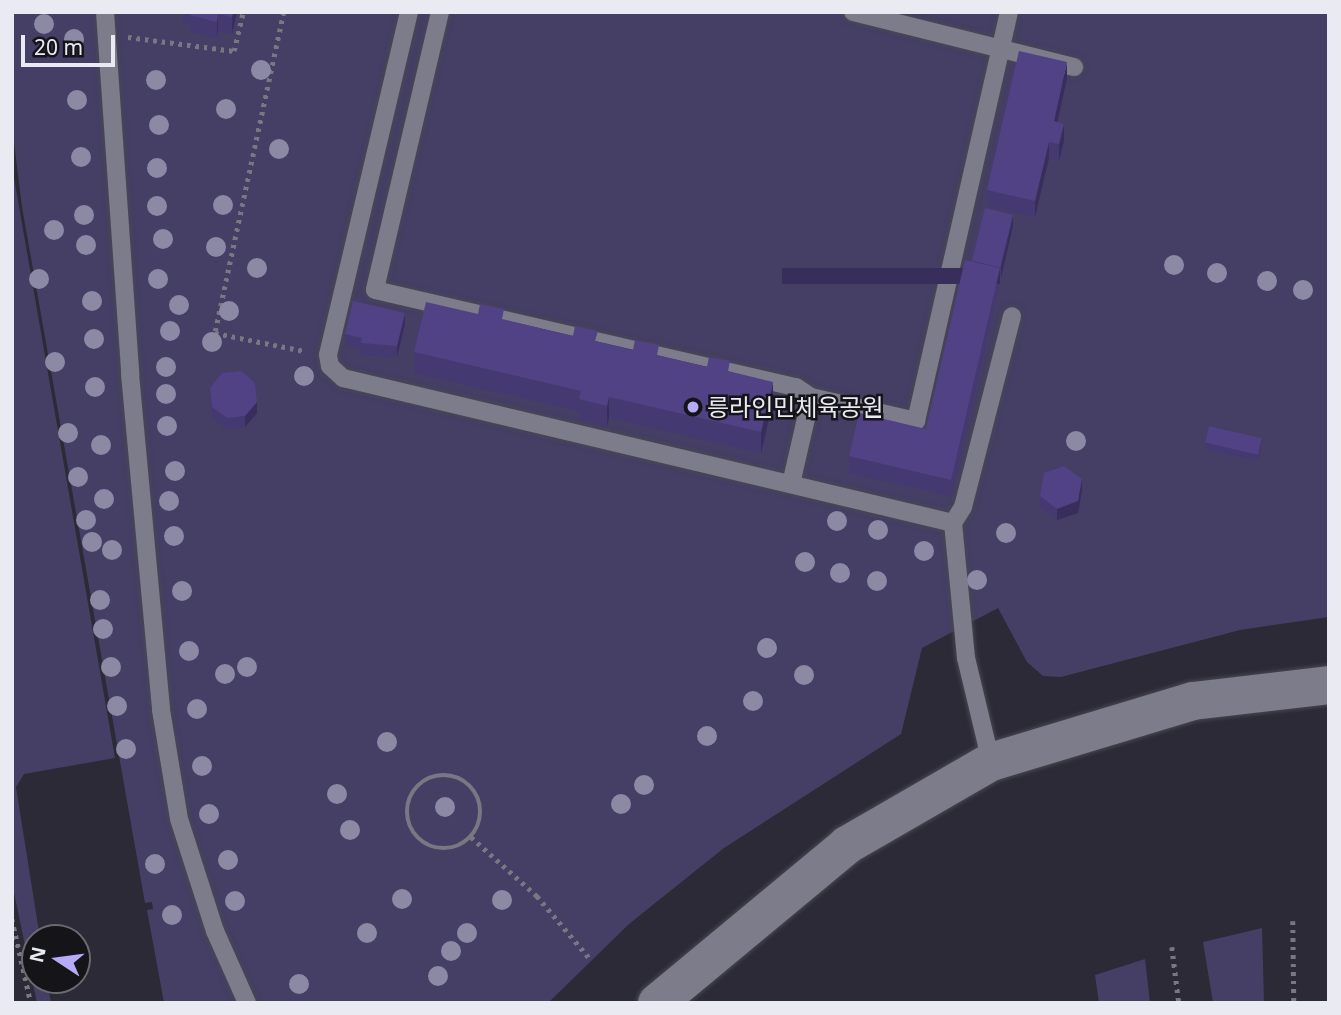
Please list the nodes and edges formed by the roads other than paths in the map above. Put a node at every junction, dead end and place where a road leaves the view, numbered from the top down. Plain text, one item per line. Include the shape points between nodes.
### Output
1 (105, 12) edge
2 (409, 12) edge
3 (440, 12) edge
4 (853, 12) edge
5 (1009, 12) edge
6 (1001, 46) junction
7 (1074, 68) dead end
8 (1012, 316) dead end
9 (811, 397) junction
10 (791, 484) junction
11 (953, 523) junction
12 (1327, 687) edge
13 (992, 762) junction
14 (247, 1003) edge
15 (657, 1003) edge

1 - 14 lane via 130,374 161,710 179,820 215,931
2 - 10 lane via 328,355 330,366 343,377
3 - 9 lane via 375,290 796,387
4 - 6 lane
5 - 6 lane
6 - 7 lane via 1014,54
6 - 9 lane via 916,421
8 - 11 lane via 963,508
9 - 10 lane
10 - 11 lane
11 - 13 lane via 966,658
12 - 13 street via 1193,701
13 - 15 street via 847,845

